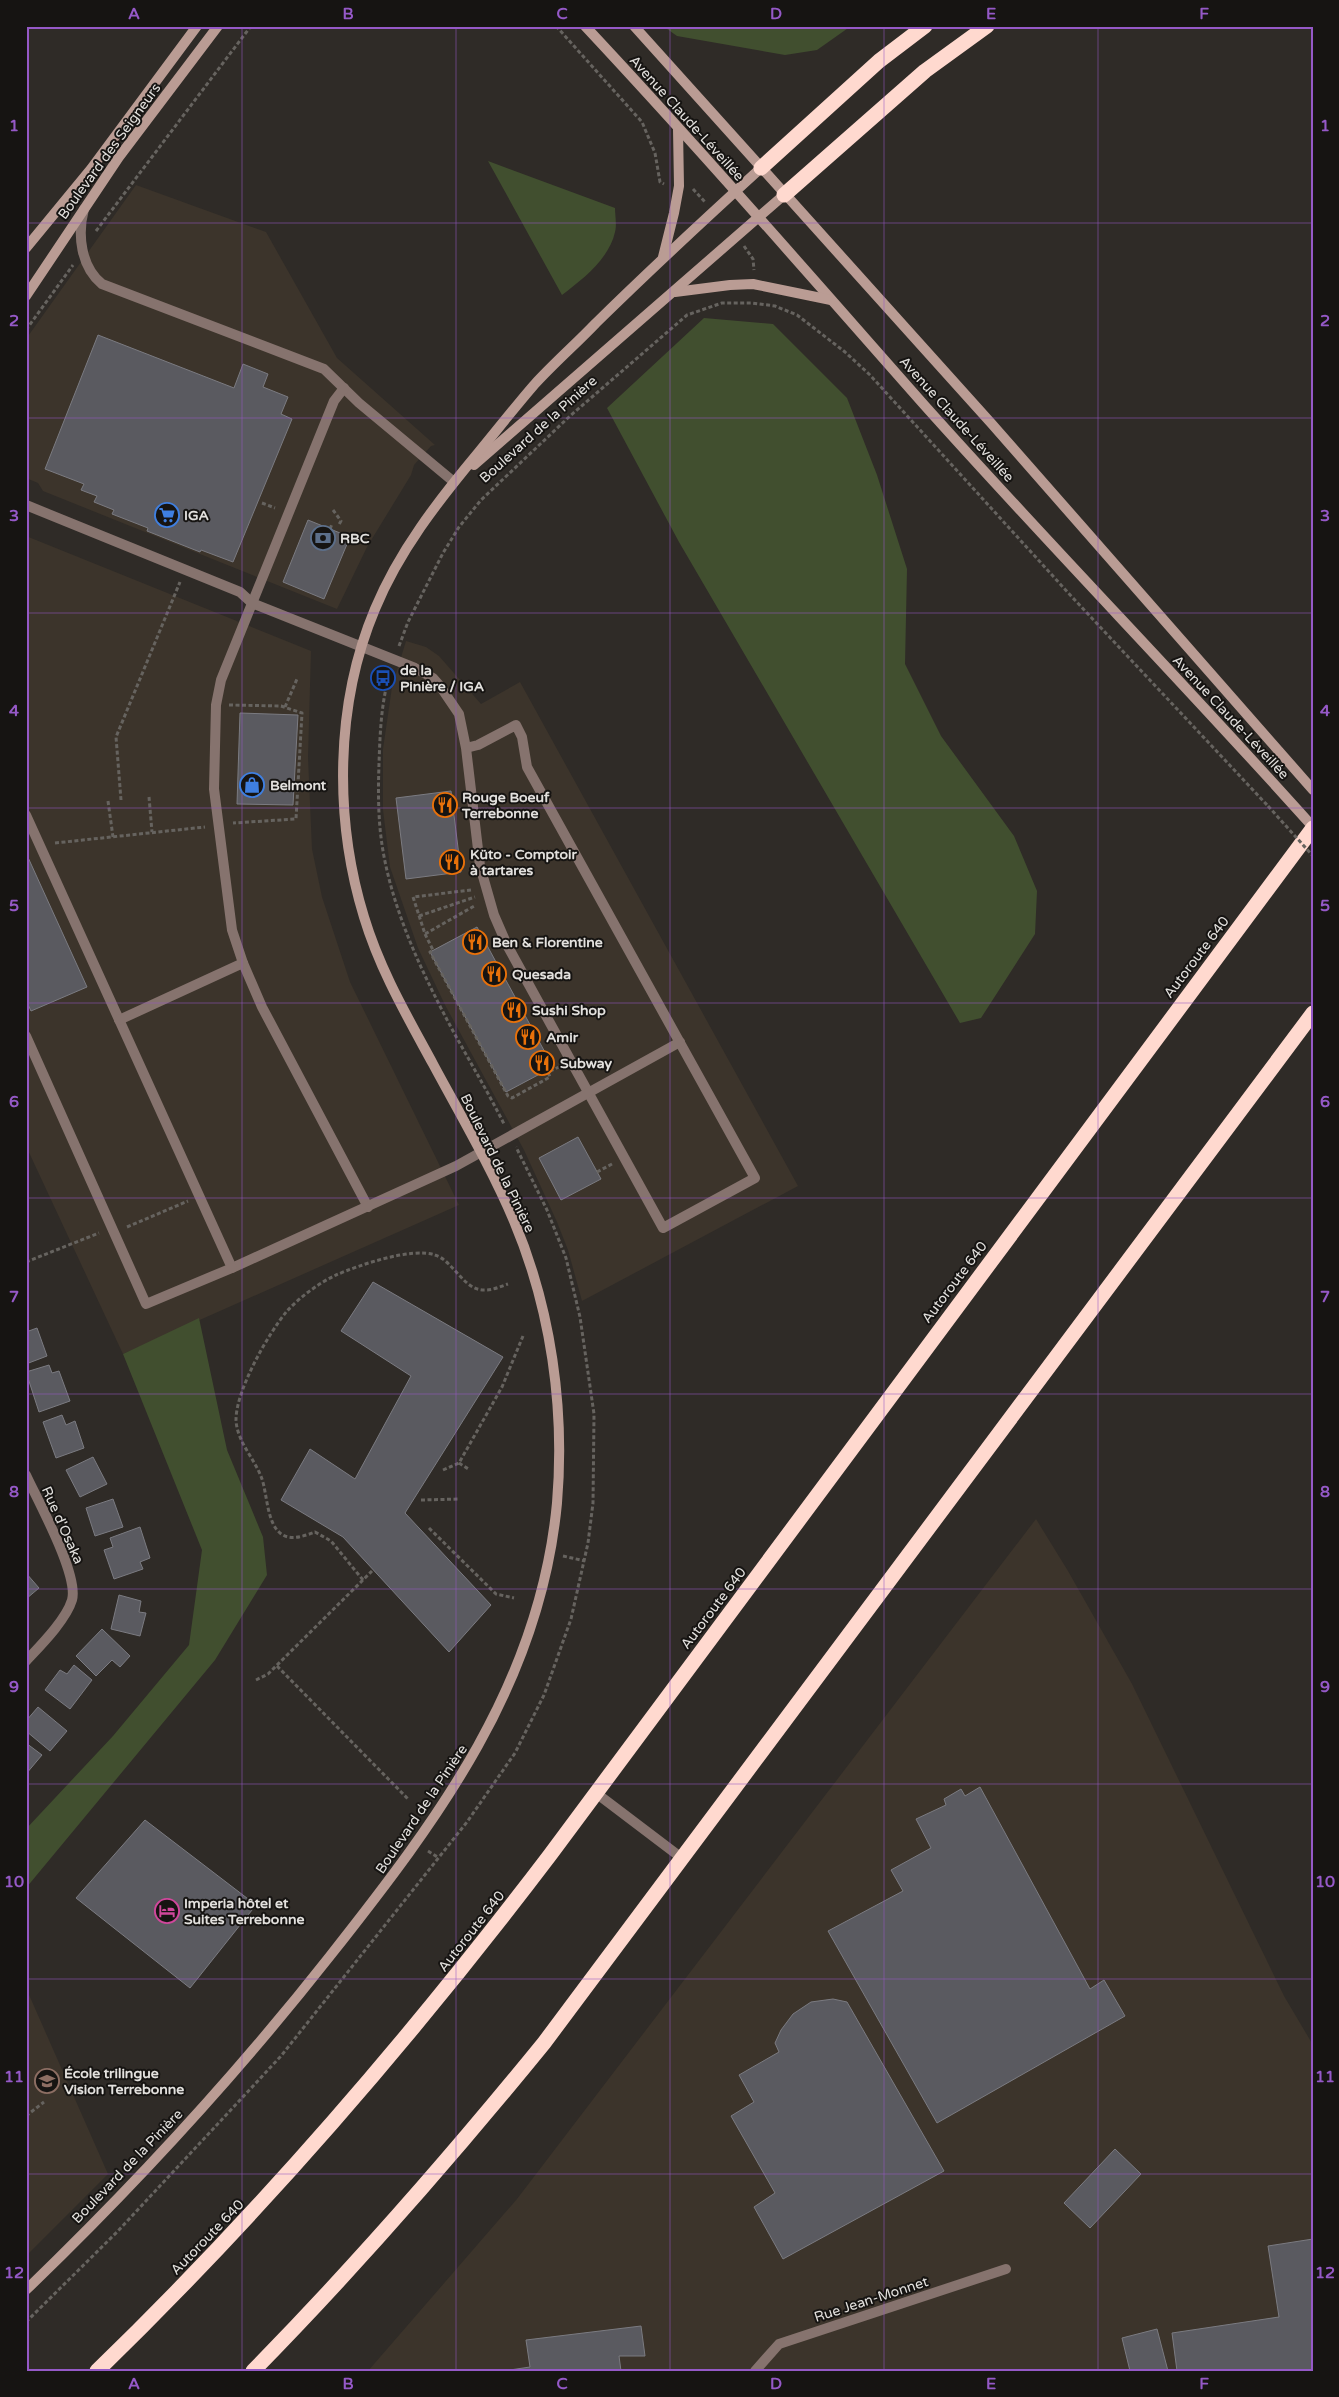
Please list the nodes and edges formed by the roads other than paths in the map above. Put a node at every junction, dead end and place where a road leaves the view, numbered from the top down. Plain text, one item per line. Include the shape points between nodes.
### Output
1 (197, 26) edge
2 (218, 26) edge
3 (585, 26) edge
4 (634, 26) edge
5 (925, 26) edge
6 (987, 26) edge
7 (678, 130) junction
8 (760, 168) junction
9 (734, 192) junction
10 (784, 195) junction
11 (85, 206) junction
12 (758, 217) junction
13 (26, 248) edge
14 (662, 258) junction
15 (675, 292) junction
16 (26, 296) edge
17 (831, 300) junction
18 (344, 388) junction
19 (454, 482) junction
20 (26, 505) edge
21 (252, 603) junction
22 (363, 647) junction
23 (466, 748) junction
24 (1313, 790) edge
25 (26, 815) edge
26 (1313, 828) edge
27 (243, 963) junction
28 (1310, 1017) edge
29 (119, 1020) junction
30 (26, 1036) edge
31 (680, 1042) junction
32 (588, 1092) junction
33 (480, 1153) junction
34 (368, 1207) junction
35 (232, 1268) junction
36 (26, 1475) edge
37 (26, 1661) edge
38 (596, 1793) junction
39 (683, 1858) junction
40 (1006, 2269) dead end
41 (26, 2290) edge
42 (97, 2371) edge
43 (253, 2371) edge
44 (755, 2371) edge

1 - 13 street, Boulevard des Seigneurs via 91,169
2 - 11 street, Boulevard des Seigneurs
3 - 7 street, Avenue Claude-Léveillée
4 - 8 street, Avenue Claude-Léveillée
5 - 8 highway via 885,56
6 - 10 highway via 925,71
7 - 9 street, Avenue Claude-Léveillée
7 - 14 street via 678,194
8 - 9 street, Boulevard de la Pinière
8 - 10 street, Avenue Claude-Léveillée
9 - 12 street, Avenue Claude-Léveillée
9 - 14 street, Boulevard de la Pinière
10 - 12 street, Boulevard de la Pinière
10 - 24 street, Avenue Claude-Léveillée via 992,423
11 - 16 street, Boulevard des Seigneurs
11 - 18 street via 82,224 84,258 91,273 102,284 324,369
12 - 15 street, Boulevard de la Pinière
12 - 17 street, Avenue Claude-Léveillée
14 - 19 street, Boulevard de la Pinière via 535,384
15 - 17 street via 754,284
15 - 19 street, Boulevard de la Pinière
17 - 26 street, Avenue Claude-Léveillée
18 - 19 street
18 - 21 street via 334,401
19 - 22 street, Boulevard de la Pinière via 399,561 372,616
20 - 21 street via 240,592
21 - 22 street
21 - 27 street via 218,693 214,789 232,930
22 - 23 street via 433,678 458,714
22 - 33 street, Boulevard de la Pinière via 346,724 343,768 346,834 354,879 367,928 386,976
23 - 31 street via 516,725 524,743 527,767
23 - 32 street via 480,866 494,915 507,945
25 - 29 street
26 - 38 highway, Autoroute 640
27 - 29 street
27 - 34 street via 262,1007
28 - 39 highway
29 - 35 street
30 - 35 street via 146,1304
31 - 32 street
31 - 32 street via 755,1178 663,1228
32 - 33 street
33 - 34 street
33 - 41 street, Boulevard de la Pinière via 512,1215 541,1302 553,1358 559,1454 550,1552 536,1614 512,1682 472,1760 427,1829 348,1933 248,2057 131,2185
34 - 35 street
36 - 37 street, Rue d'Osaka via 73,1584 72,1600 55,1629
38 - 39 street
38 - 42 highway, Autoroute 640 via 459,1972 342,2114 196,2273
39 - 43 highway via 544,2043 447,2159 324,2298
40 - 44 street, Rue Jean-Monnet via 779,2344

